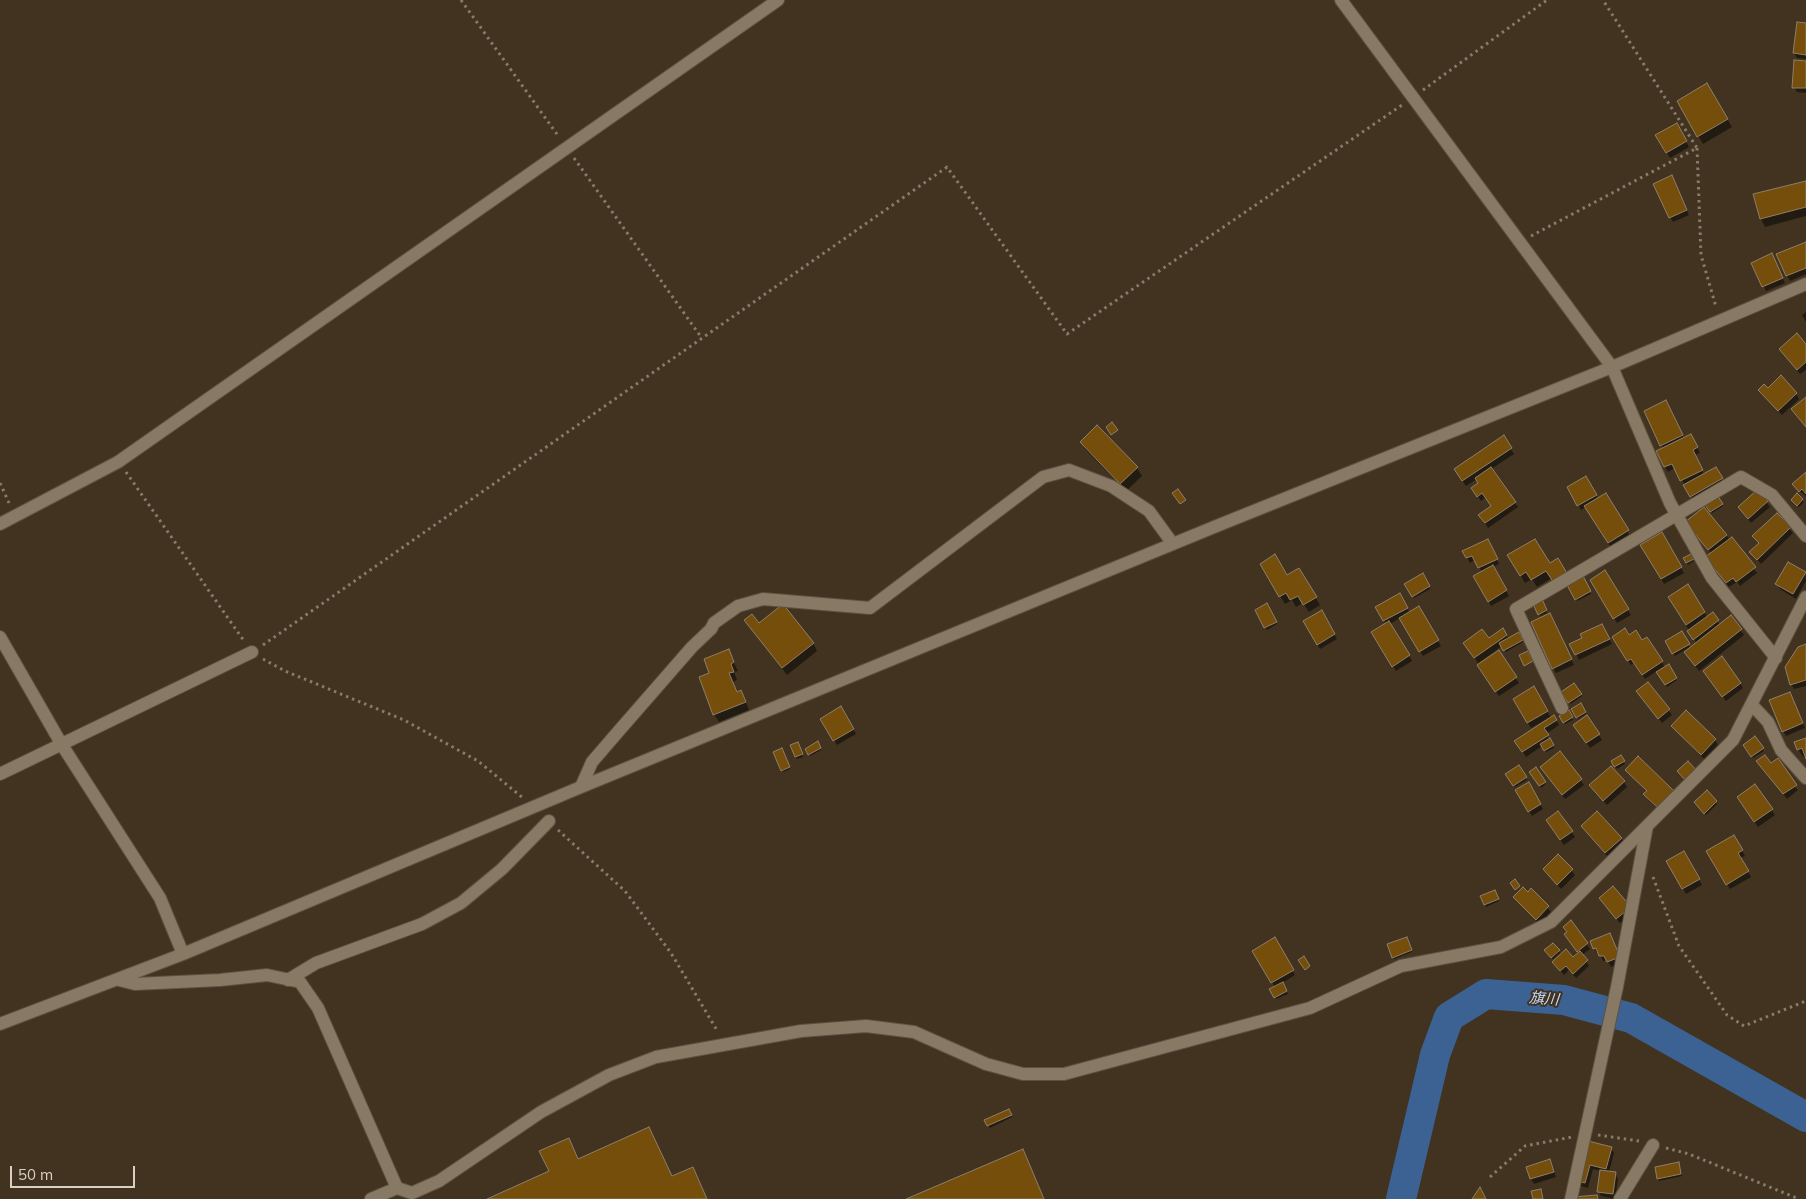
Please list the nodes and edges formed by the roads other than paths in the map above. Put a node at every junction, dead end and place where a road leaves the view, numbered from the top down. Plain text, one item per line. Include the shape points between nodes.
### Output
1 (778, 0) edge
2 (1341, 0) edge
3 (1806, 284) edge
4 (1612, 367) junction
5 (1676, 514) junction
6 (0, 524) edge
7 (1806, 536) edge
8 (1172, 544) junction
9 (1806, 597) edge
10 (0, 637) edge
11 (252, 652) road end
12 (1776, 658) junction
13 (1752, 705) junction
14 (1562, 708) dead end
15 (62, 745) junction
16 (0, 774) edge
17 (1806, 778) edge
18 (581, 786) junction
19 (549, 821) road end
20 (1647, 826) junction
21 (183, 954) junction
22 (119, 980) junction
23 (288, 980) junction
24 (0, 1024) edge
25 (1653, 1145) dead end
26 (397, 1188) junction
27 (371, 1199) edge
28 (1571, 1199) edge
29 (1620, 1199) edge

1 - 6 street via 118,462
2 - 4 street
3 - 4 street
4 - 5 street
4 - 8 street
5 - 7 street via 1741,477 1772,494
5 - 12 street via 1712,578
5 - 14 street via 1516,609
8 - 18 street
8 - 18 street via 1148,511 1111,486 1069,470 1043,477 870,608 763,599 738,606 714,623 612,738 592,762
9 - 12 street
10 - 15 street
11 - 15 street
12 - 13 street
13 - 17 street via 1768,722 1781,750
13 - 20 street via 1733,740
15 - 16 street
15 - 21 street via 160,898
18 - 21 street
19 - 23 street via 502,869 461,903 422,924 316,963
20 - 26 street via 1551,922 1501,947 1401,966 1310,1008 1064,1074 1022,1074 986,1064 914,1032 866,1026 800,1031 656,1057 609,1075 541,1112 439,1181 412,1193
20 - 28 street via 1617,987
21 - 22 street
22 - 23 street via 134,984 267,976
22 - 24 street
23 - 26 street via 300,982 318,1008
25 - 29 street
26 - 27 street

